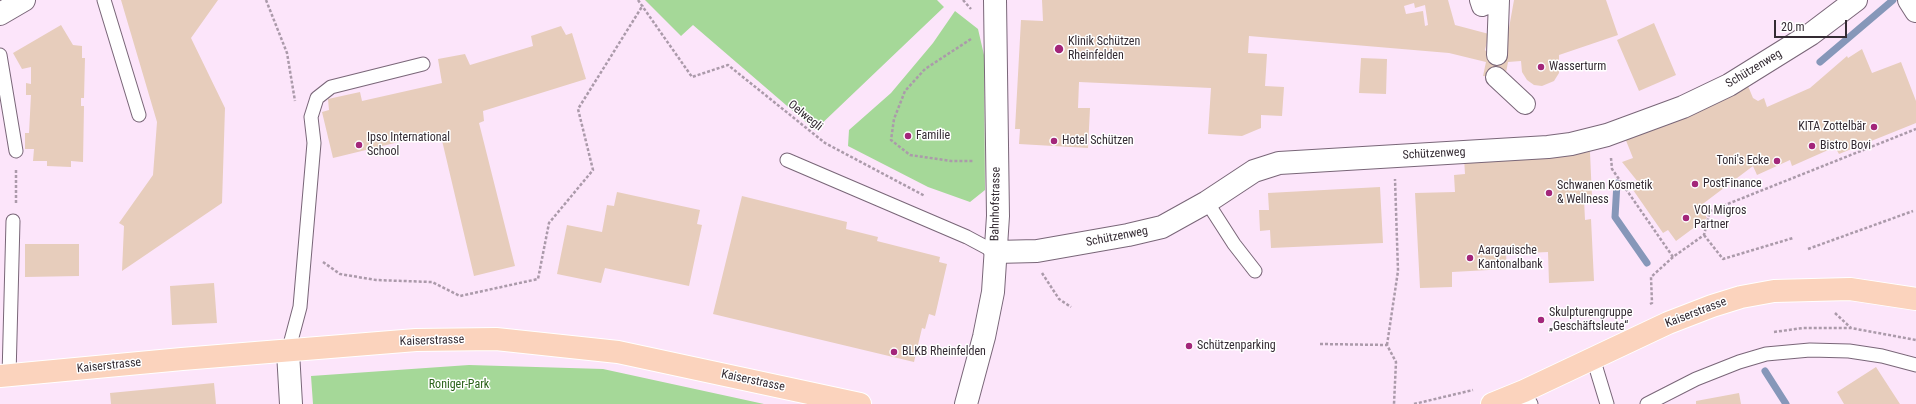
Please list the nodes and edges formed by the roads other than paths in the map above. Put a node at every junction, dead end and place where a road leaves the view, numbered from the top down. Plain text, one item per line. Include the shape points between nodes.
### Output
1 (24, 0) edge
2 (104, 0) edge
3 (996, 0) edge
4 (1480, 0) edge
5 (1499, 0) edge
6 (1856, 0) edge
7 (0, 14) edge
8 (0, 55) edge
9 (1497, 55) dead end
10 (423, 64) dead end
11 (1496, 77) dead end
12 (1525, 104) dead end
13 (139, 114) dead end
14 (16, 151) road end
15 (787, 160) dead end
16 (1207, 202) junction
17 (13, 221) road end
18 (995, 252) junction
19 (1255, 270) dead end
20 (1916, 299) edge
21 (288, 352) junction
22 (1593, 358) junction
23 (1916, 365) edge
24 (4, 376) edge
25 (1528, 398) edge
26 (291, 404) edge
27 (860, 404) edge
28 (966, 404) edge
29 (1492, 404) edge
30 (1607, 404) edge
31 (1647, 404) edge

1 - 7 street
2 - 13 lane
3 - 18 street, Bahnhofstrasse via 998,216
4 - 5 street via 1482,6
5 - 9 street
6 - 16 street, Schützenweg via 1811,34 1729,85 1683,107 1607,135 1548,147 1278,163 1254,171
8 - 14 lane
10 - 21 lane via 331,87 317,98 311,117 314,143 306,259 300,307
11 - 12 street
15 - 18 lane via 967,236
16 - 18 street, Schützenweg via 1150,231 1037,251
16 - 19 lane via 1234,244
17 - 24 lane
18 - 28 street, Bahnhofstrasse via 993,292
20 - 22 main road, Kaiserstrasse via 1850,289 1774,291 1741,297 1668,323
21 - 24 main road, Kaiserstrasse
21 - 26 street
21 - 27 main road, Kaiserstrasse via 416,340 496,339 618,352
22 - 25 main road, Kaiserstrasse
22 - 30 lane
23 - 31 lane via 1849,351 1810,350 1766,354 1696,379
25 - 29 main road, Kaiserstrasse

